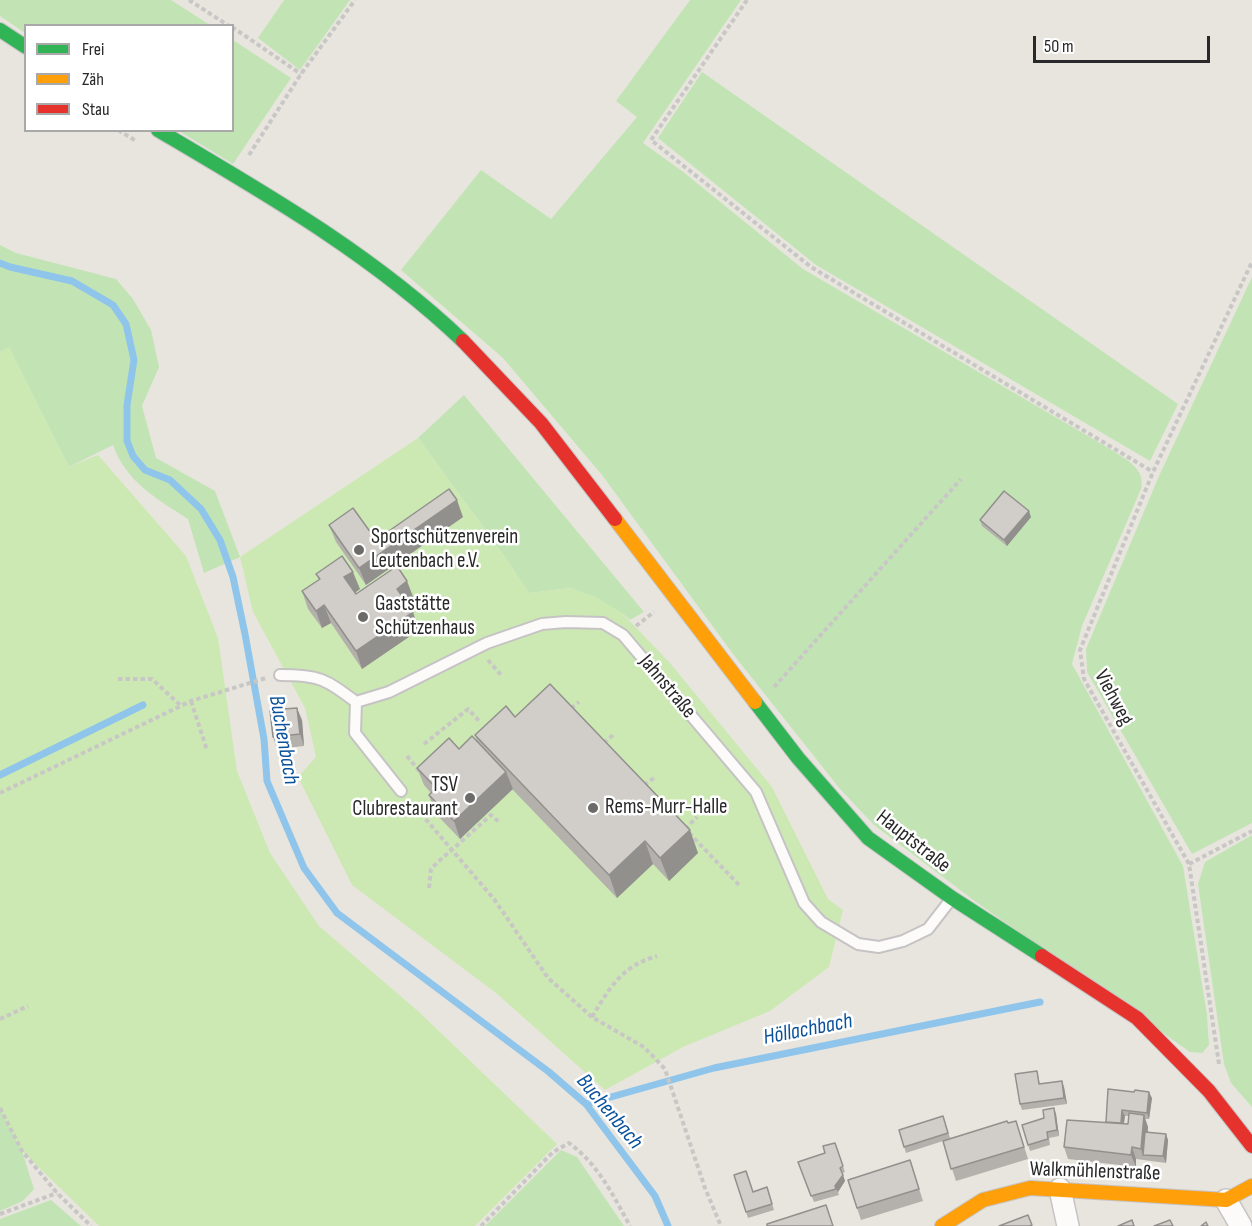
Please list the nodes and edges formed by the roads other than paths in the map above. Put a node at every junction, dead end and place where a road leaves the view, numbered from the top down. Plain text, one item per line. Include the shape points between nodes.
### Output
1 (0, 30) edge
2 (24, 46) edge
3 (161, 132) edge
4 (280, 675) road end
5 (356, 702) junction
6 (401, 791) road end
7 (952, 898) junction
8 (1252, 1146) edge
9 (1252, 1186) edge
10 (1060, 1189) junction
11 (1227, 1200) junction
12 (942, 1226) edge
13 (1068, 1226) edge
14 (1241, 1226) edge

1 - 2 street
3 - 7 street, Hauptstraße via 376,267 422,303 541,423 798,758 868,838
4 - 5 lane via 310,675 326,680
5 - 6 lane via 355,733
5 - 7 lane, Jahnstraße via 389,692 487,643 542,624 603,623 623,635 756,792 804,903 821,922 851,941 879,946 903,941 928,929
7 - 8 street, Hauptstraße via 1137,1018 1209,1091
9 - 11 street
10 - 11 street, Walkmühlenstraße
10 - 12 street, Walkmühlenstraße via 998,1192
10 - 13 street
11 - 14 street

